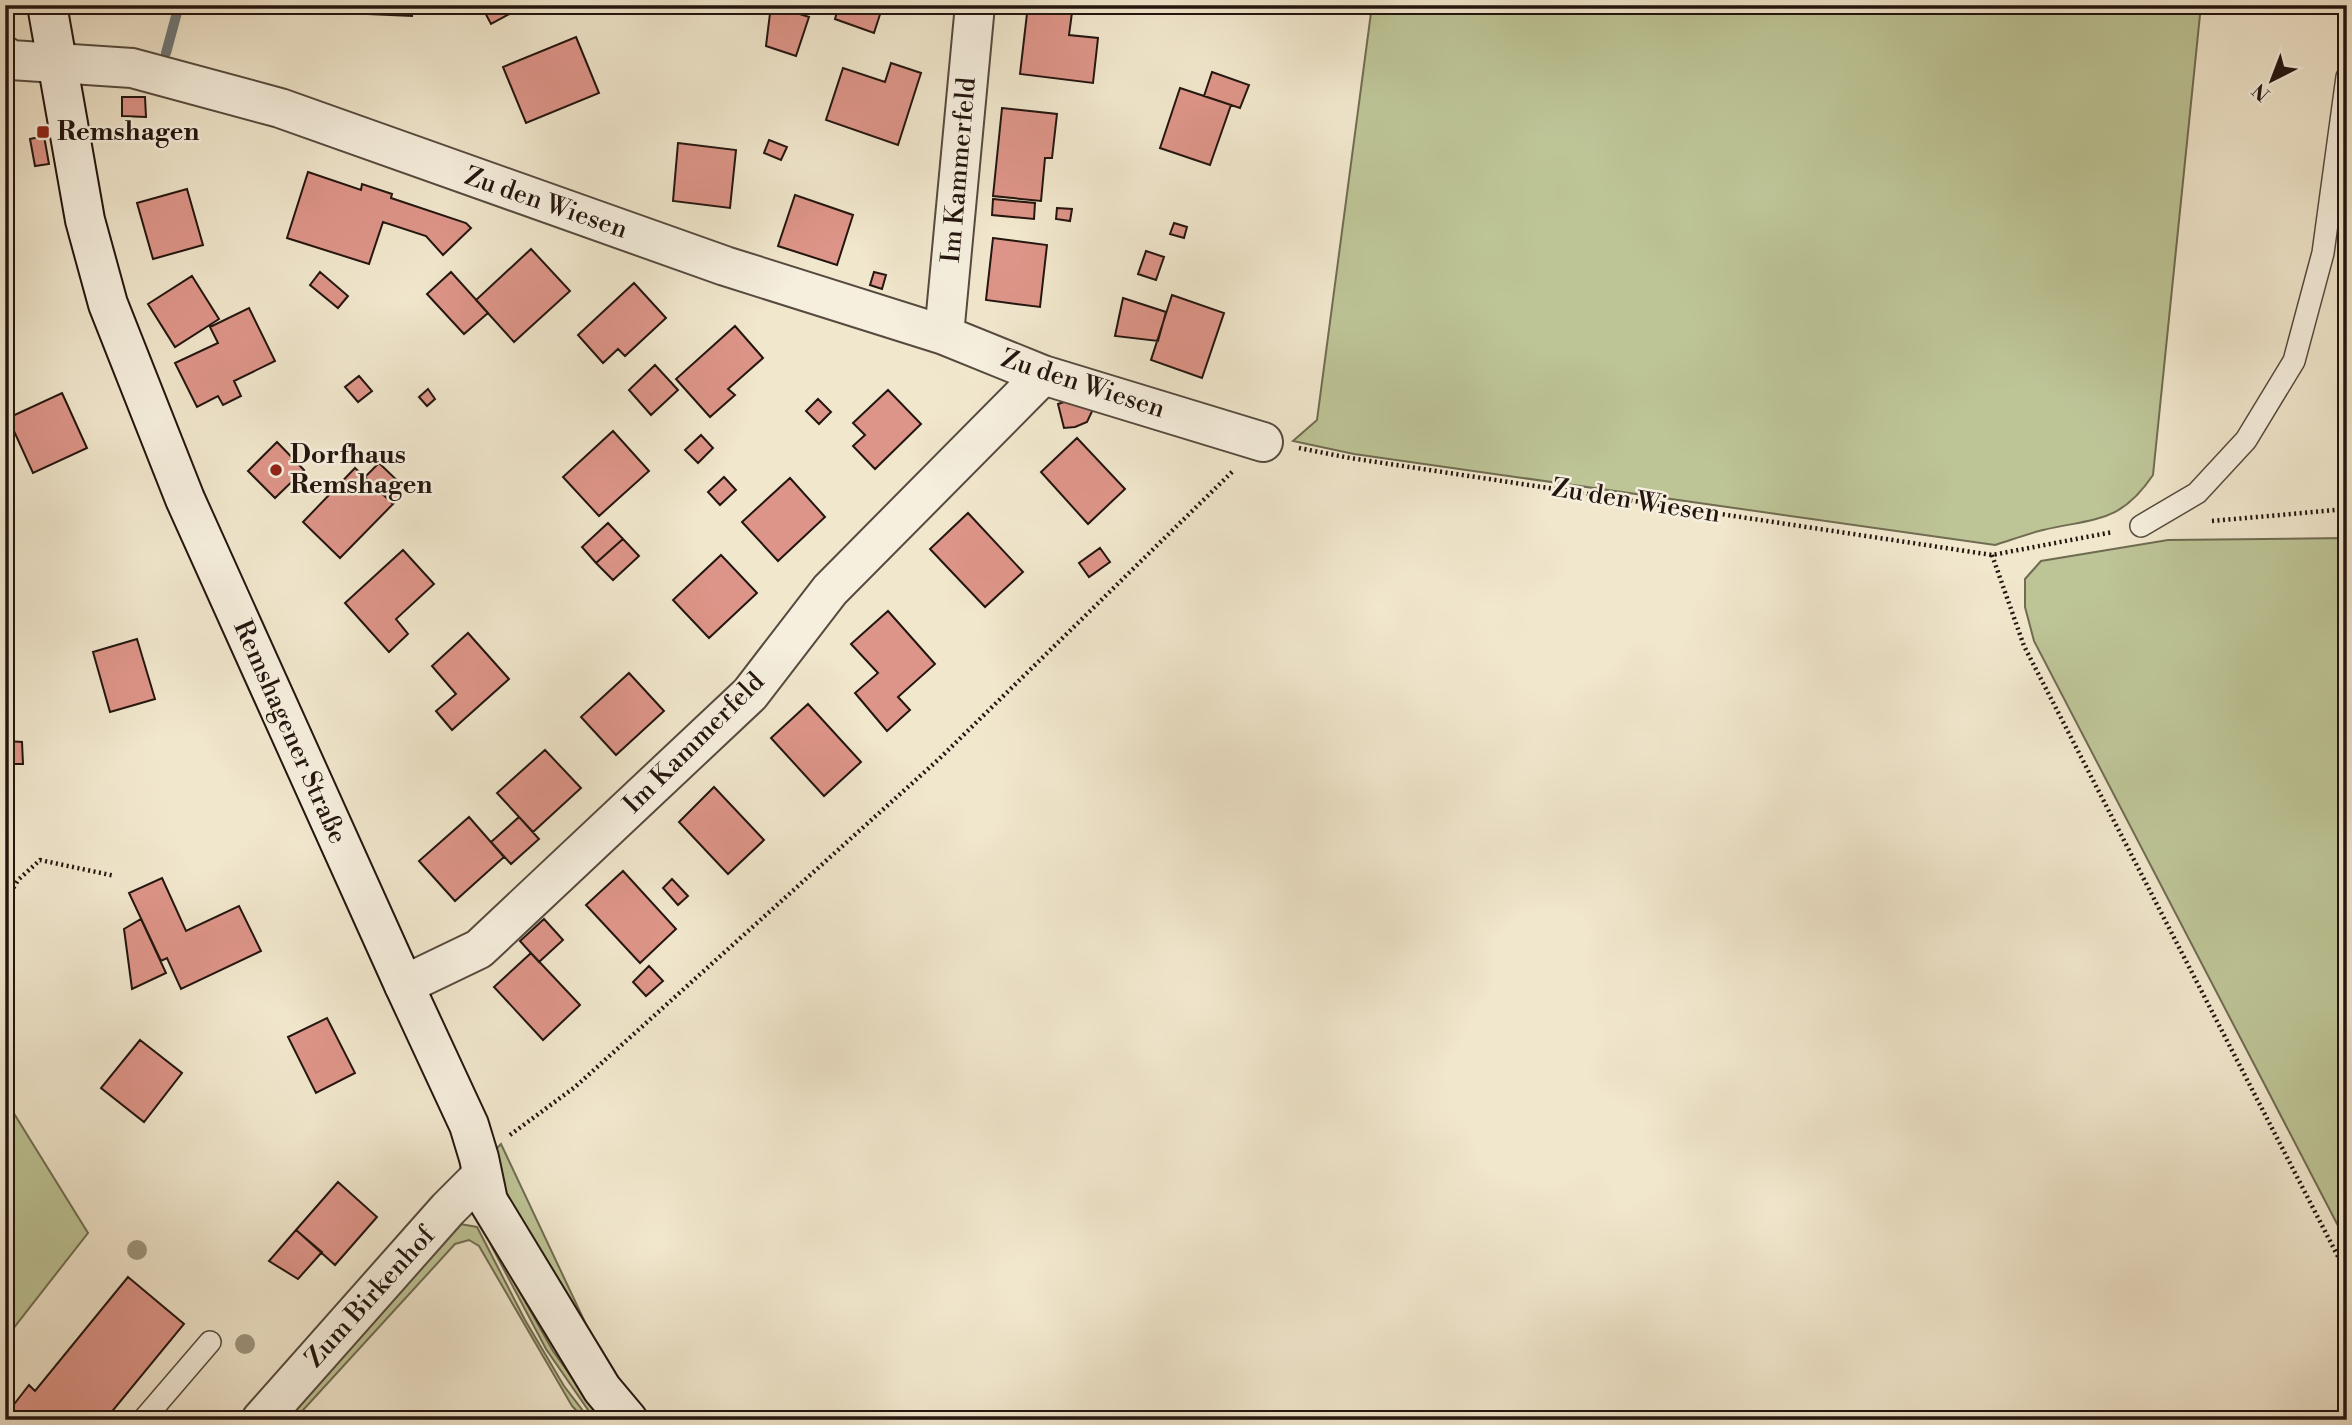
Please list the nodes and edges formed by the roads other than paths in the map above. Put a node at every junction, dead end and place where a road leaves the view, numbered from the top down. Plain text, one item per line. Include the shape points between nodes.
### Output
1 (47, 5) edge
2 (975, 5) edge
3 (5, 56) edge
4 (56, 64) junction
5 (2347, 77) edge
6 (944, 335) junction
7 (1043, 375) junction
8 (1263, 442) road end
9 (2141, 526) road end
10 (404, 985) junction
11 (481, 1167) junction
12 (210, 1342) dead end
13 (144, 1420) edge
14 (261, 1420) edge
15 (628, 1420) edge

1 - 4 street, Remshagener Straße
2 - 6 street, Im Kammerfeld
3 - 4 street, Zu den Wiesen
4 - 6 street, Zu den Wiesen via 132,68 280,108 725,266
4 - 10 street, Remshagener Straße via 85,220 108,304 185,499
5 - 9 lane via 2323,253 2294,361 2246,440 2197,493
6 - 7 street, Zu den Wiesen
7 - 8 street, Zu den Wiesen
7 - 10 street, Im Kammerfeld via 830,590 750,694 479,949
10 - 11 street, Remshagener Straße via 469,1125
11 - 14 street, Zum Birkenhof
11 - 15 street, Remshagener Straße via 488,1201 498,1220 602,1389
12 - 13 lane

